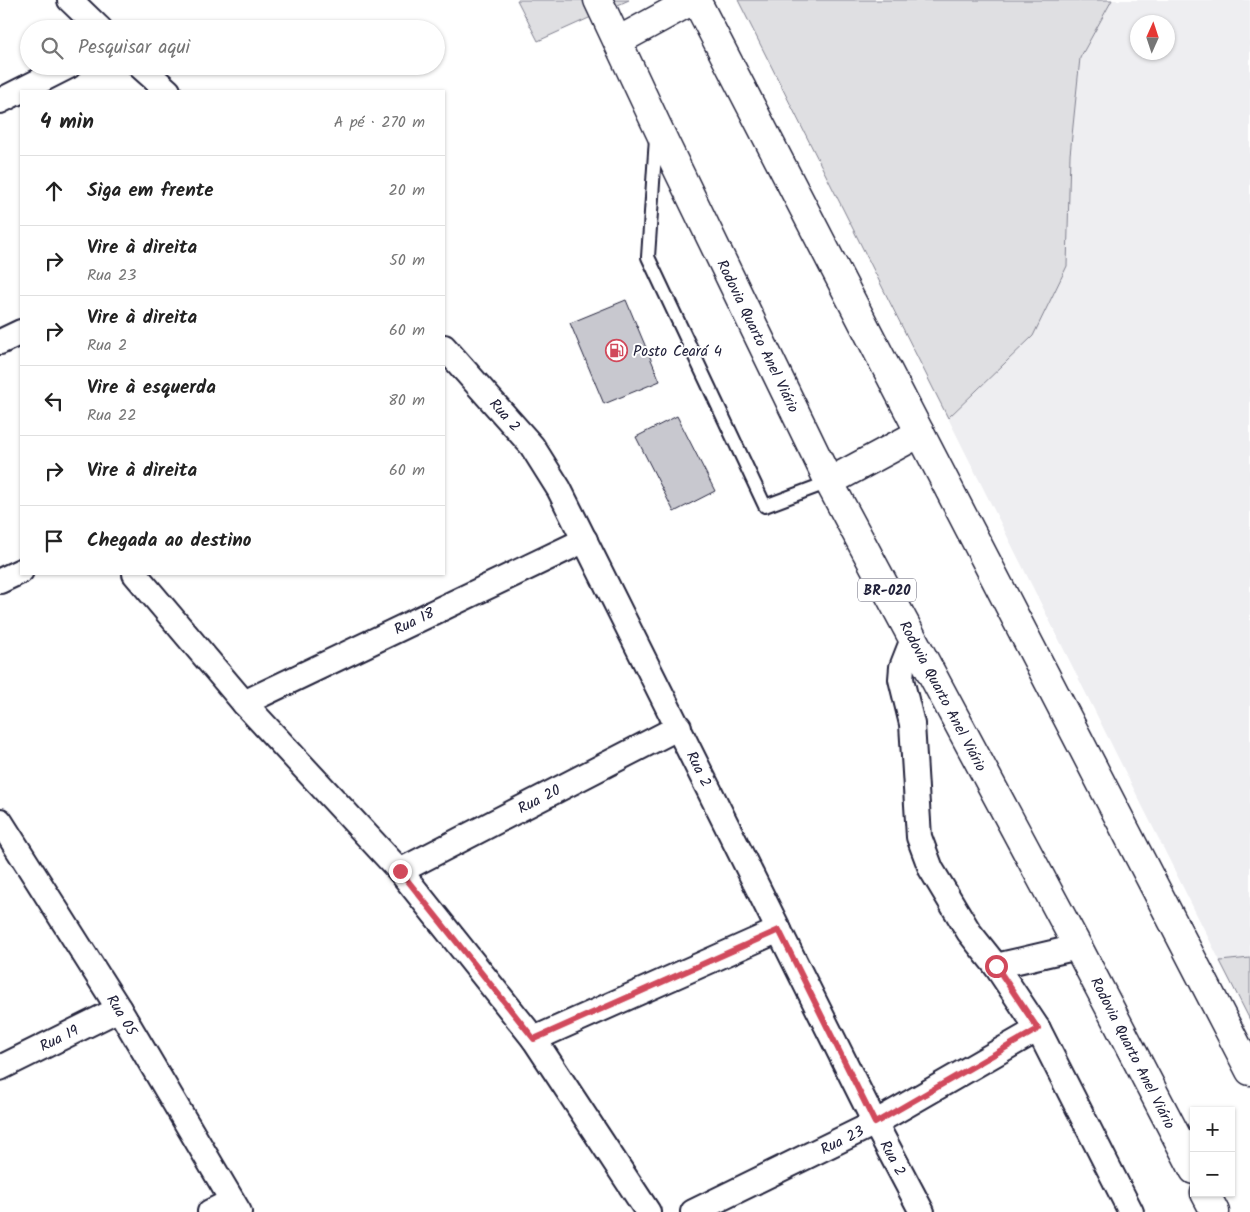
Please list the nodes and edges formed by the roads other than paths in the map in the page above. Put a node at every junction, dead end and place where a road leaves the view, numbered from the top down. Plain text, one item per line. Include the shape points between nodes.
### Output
1 (70, 0) edge
2 (598, 0) edge
3 (694, 0) edge
4 (91, 20) edge
5 (618, 41) junction
6 (52, 75) edge
7 (150, 75) edge
8 (23, 90) edge
9 (167, 90) edge
10 (20, 92) edge
11 (0, 102) edge
12 (657, 126) junction
13 (20, 332) edge
14 (0, 342) edge
15 (447, 356) edge
16 (920, 433) junction
17 (829, 482) junction
18 (585, 540) junction
19 (20, 571) edge
20 (136, 575) edge
21 (0, 581) edge
22 (913, 640) junction
23 (244, 703) junction
24 (679, 727) junction
25 (0, 822) edge
26 (400, 871) junction
27 (779, 930) junction
28 (1078, 947) junction
29 (996, 966) junction
30 (119, 1009) junction
31 (1038, 1029) junction
32 (534, 1039) junction
33 (0, 1068) edge
34 (1250, 1071) edge
35 (875, 1123) junction
36 (1190, 1162) edge
37 (1207, 1197) edge
38 (235, 1206) edge
39 (210, 1212) edge
40 (648, 1212) edge
41 (693, 1212) edge
42 (922, 1212) edge
43 (1131, 1212) edge
44 (1215, 1212) edge

1 - 4 street
2 - 5 highway, Rodovia Quarto Anel Viário / BR-020
3 - 5 highway
3 - 16 highway
5 - 12 highway, Rodovia Quarto Anel Viário / BR-020
6 - 8 street
7 - 9 street
10 - 11 street
12 - 17 highway, Rodovia Quarto Anel Viário / BR-020
12 - 17 lane via 648,257 765,506
13 - 14 street
15 - 18 street, Rua 2 via 532,446
16 - 17 highway
16 - 34 highway
17 - 22 highway, Rodovia Quarto Anel Viário / BR-020
18 - 23 street, Rua 18
18 - 24 street, Rua 2
19 - 21 street
20 - 23 street
22 - 28 highway, Rodovia Quarto Anel Viário / BR-020
22 - 29 street via 902,667 901,679 912,724 919,837 936,877 969,932
23 - 26 street
24 - 26 street, Rua 20
24 - 27 street, Rua 2
25 - 30 street, Rua 05
26 - 32 street
27 - 32 street
27 - 35 street, Rua 2
28 - 29 street
28 - 36 highway, Rodovia Quarto Anel Viário / BR-020
29 - 31 street
30 - 33 street, Rua 19
30 - 38 street, Rua 05
31 - 35 street, Rua 23
31 - 43 street
32 - 40 street
35 - 41 street, Rua 23
35 - 42 street, Rua 2
37 - 44 highway
38 - 39 street

